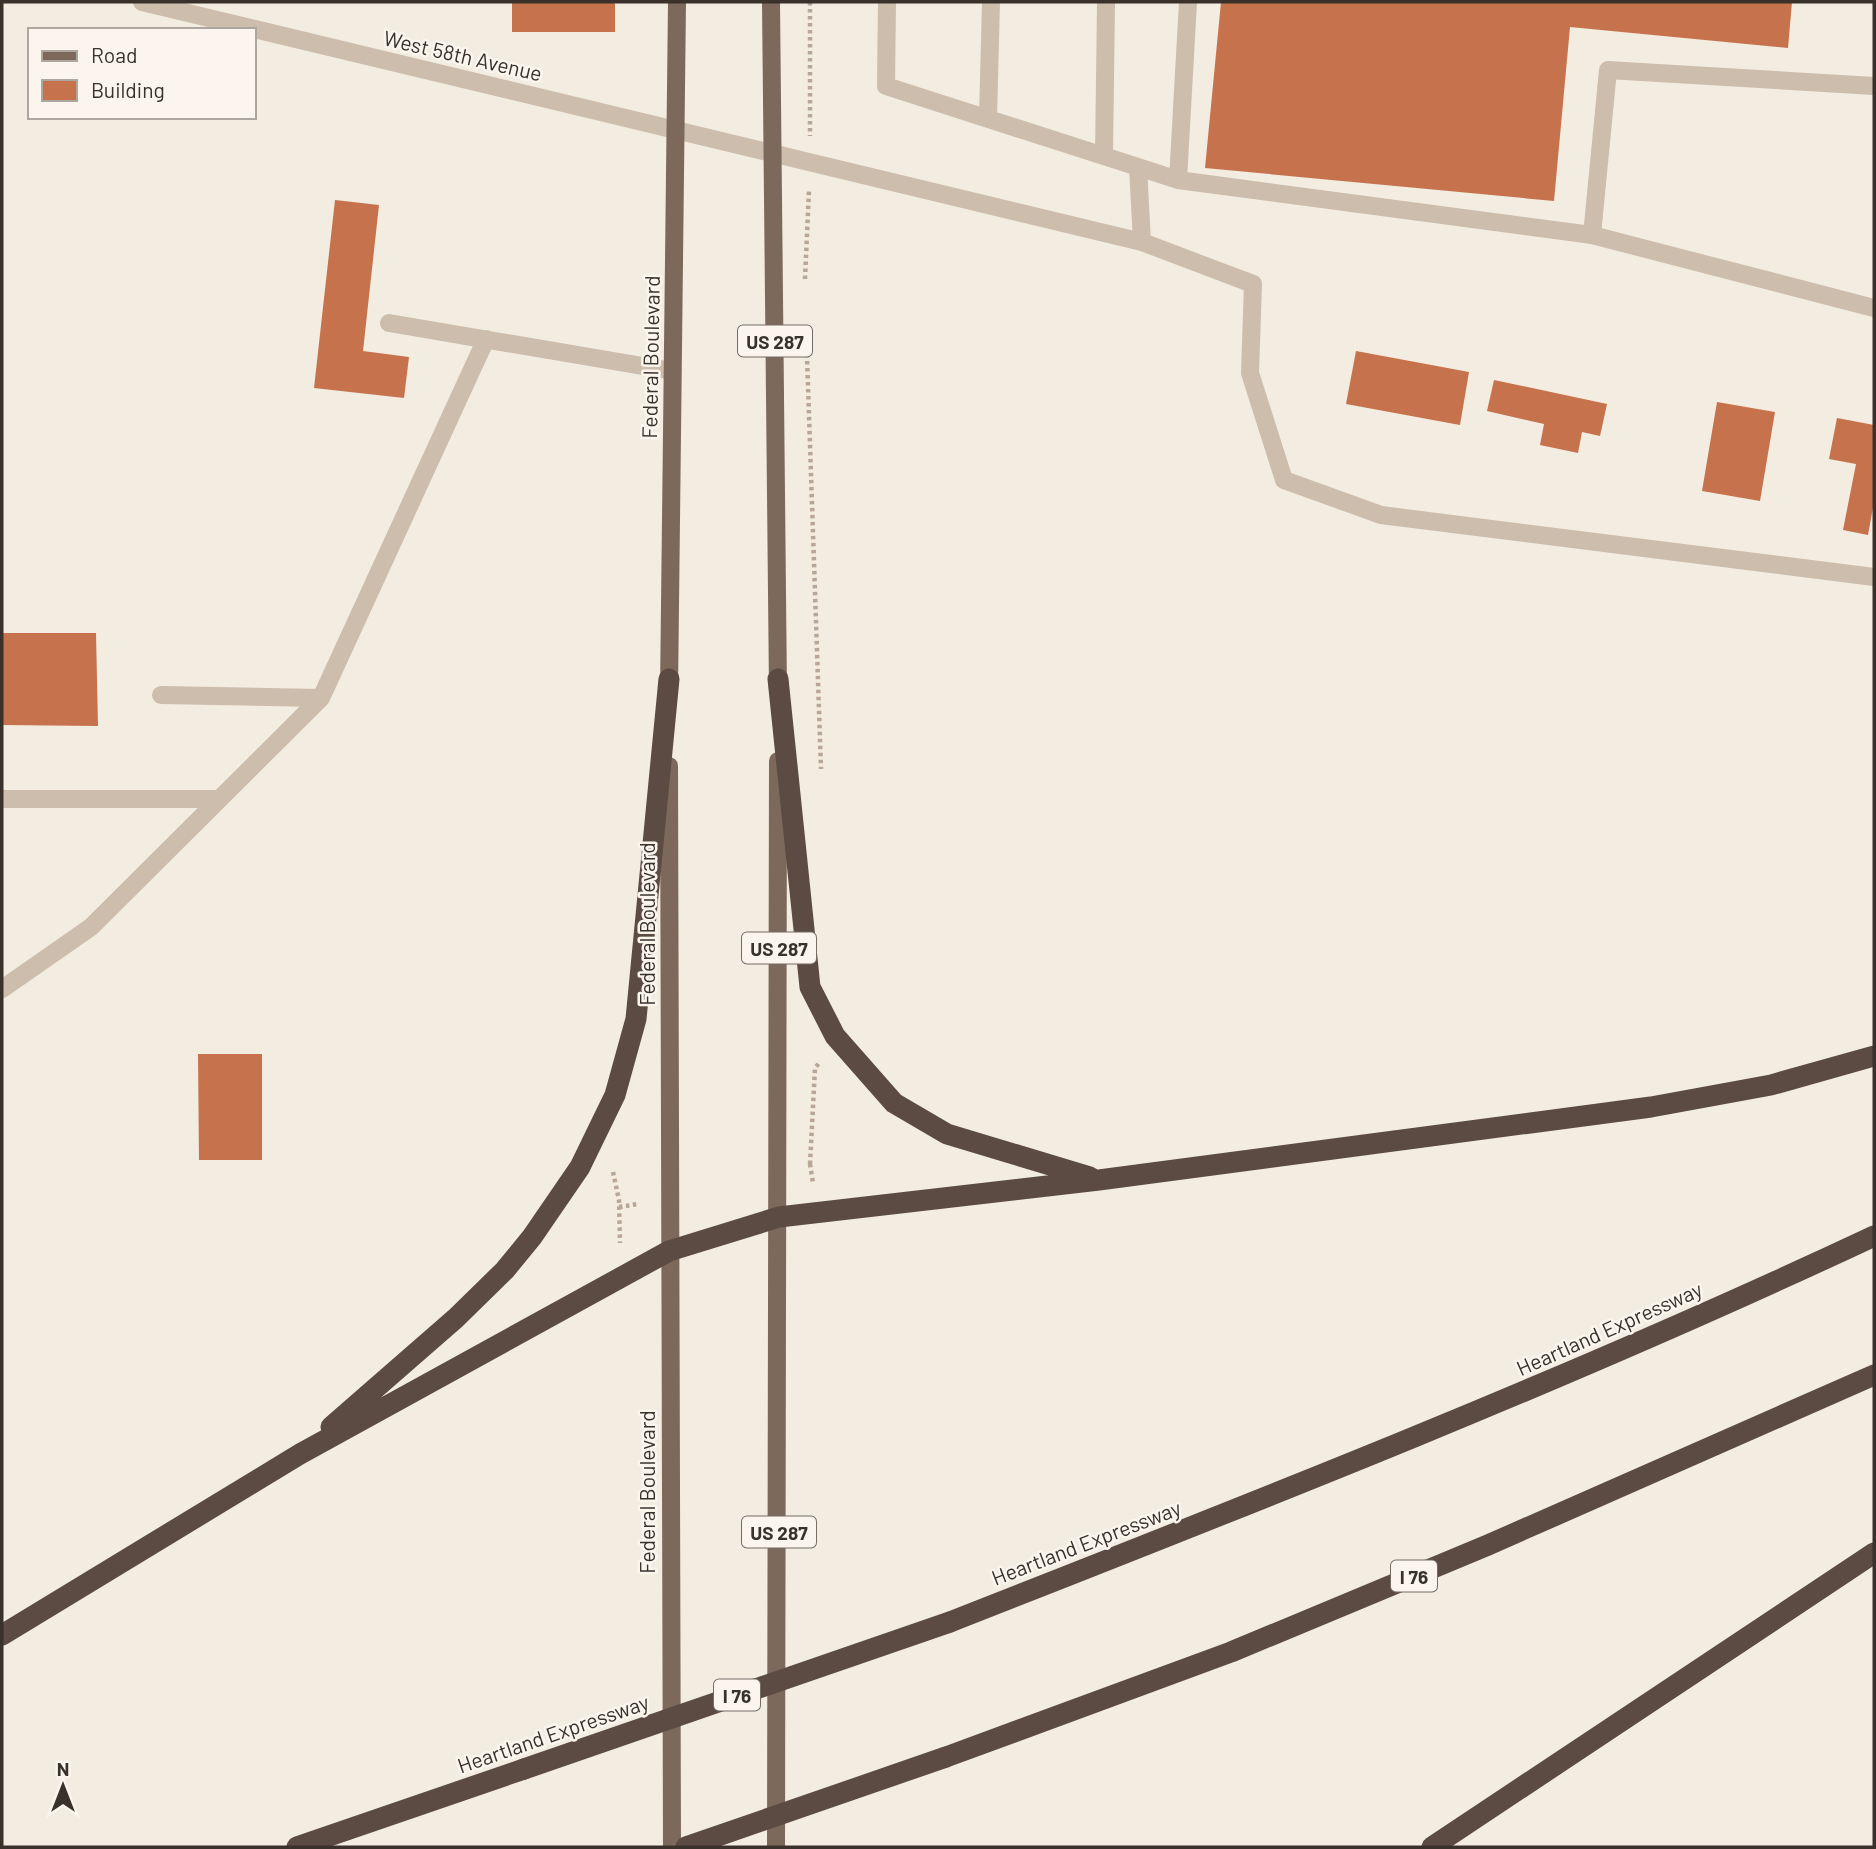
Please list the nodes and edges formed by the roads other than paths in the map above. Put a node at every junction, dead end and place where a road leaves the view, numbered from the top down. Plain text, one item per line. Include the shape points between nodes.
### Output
1 (142, 2) edge
2 (677, 2) edge
3 (771, 2) edge
4 (887, 2) edge
5 (991, 2) edge
6 (1106, 2) edge
7 (1188, 2) edge
8 (251, 28) edge
9 (256, 29) edge
10 (1874, 86) edge
11 (988, 118) junction
12 (677, 130) junction
13 (773, 153) junction
14 (1104, 156) junction
15 (1138, 167) junction
16 (1178, 180) junction
17 (1592, 235) junction
18 (1142, 242) junction
19 (1874, 308) edge
20 (389, 323) dead end
21 (486, 339) junction
22 (673, 371) junction
23 (1874, 578) edge
24 (669, 679) junction
25 (778, 679) junction
26 (161, 695) dead end
27 (321, 698) junction
28 (2, 799) edge
29 (218, 799) junction
30 (2, 989) edge
31 (1874, 1056) edge
32 (1098, 1180) junction
33 (779, 1217) junction
34 (1874, 1236) edge
35 (668, 1251) junction
36 (1874, 1375) edge
37 (300, 1454) junction
38 (1874, 1553) edge
39 (2, 1635) edge
40 (297, 1847) edge
41 (672, 1847) edge
42 (686, 1847) edge
43 (776, 1847) edge
44 (1432, 1847) edge

1 - 8 street, West 58th Avenue
2 - 12 main road, Federal Boulevard
3 - 13 main road, US 287
4 - 11 street via 886,86
5 - 11 street
6 - 14 street
7 - 16 street
9 - 12 street, West 58th Avenue
10 - 17 street via 1608,69
11 - 14 street
12 - 13 street, West 58th Avenue
12 - 22 main road, Federal Boulevard
13 - 18 street, West 58th Avenue
13 - 25 main road, US 287
14 - 15 street
15 - 16 street
15 - 18 street
16 - 17 street
17 - 19 street
18 - 23 street, West 58th Avenue via 1252,284 1250,373 1284,480 1381,515
20 - 21 street
21 - 22 street
21 - 27 street
22 - 24 main road, Federal Boulevard
24 - 35 main road, Federal Boulevard
24 - 37 highway via 636,1019 615,1095 580,1167 505,1270
25 - 32 highway via 810,987 827,1024 894,1103 947,1134
25 - 33 main road, US 287
26 - 27 street
27 - 29 street
28 - 29 street
29 - 30 street via 90,927
31 - 32 highway via 1771,1085 1651,1107
32 - 33 highway
33 - 35 highway
33 - 43 main road, US 287
34 - 40 highway, Heartland Expressway / I 76, bridge via 1360,1461 950,1622
35 - 37 highway
35 - 41 main road, Federal Boulevard
36 - 42 highway, I 76, bridge via 1231,1652
37 - 39 highway
38 - 44 highway

